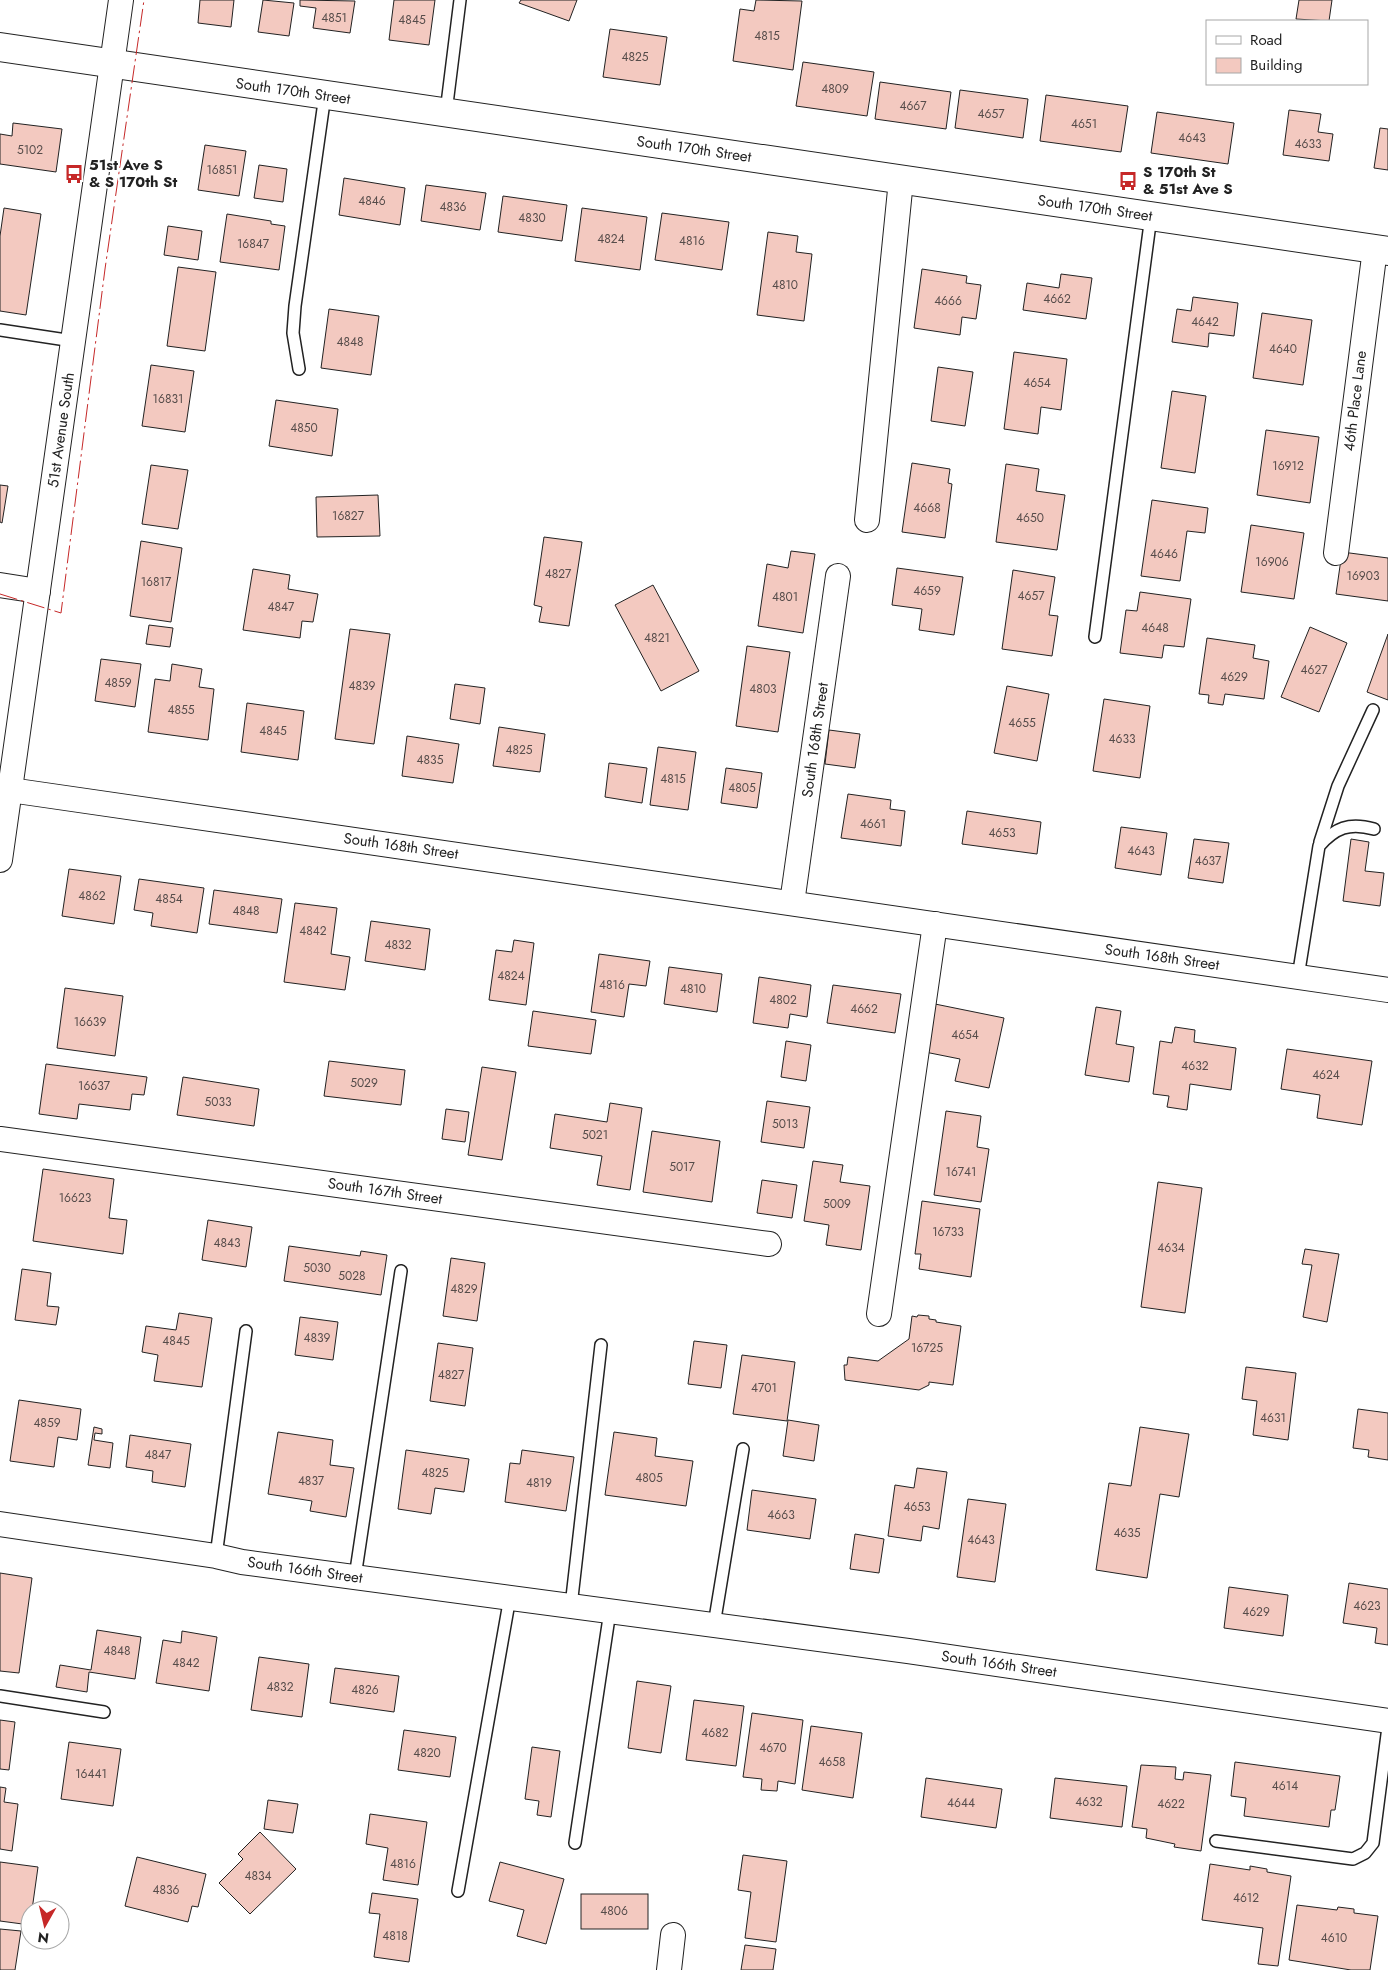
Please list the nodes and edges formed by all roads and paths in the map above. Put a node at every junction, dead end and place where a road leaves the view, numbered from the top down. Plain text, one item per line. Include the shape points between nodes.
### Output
1 (121, 0) edge
2 (460, 0) edge
3 (0, 47) edge
4 (112, 64) junction
5 (325, 95) junction
6 (446, 113) junction
7 (901, 180) junction
8 (1151, 216) junction
9 (1381, 250) edge
10 (0, 330) edge
11 (74, 341) junction
12 (299, 369) dead end
13 (867, 520) dead end
14 (1336, 553) dead end
15 (838, 576) dead end
16 (0, 585) edge
17 (38, 591) junction
18 (1094, 637) dead end
19 (1373, 710) dead end
20 (10, 790) junction
21 (1374, 829) dead end
22 (1, 844) edge
23 (1319, 846) junction
24 (792, 903) junction
25 (935, 924) junction
26 (1298, 977) junction
27 (1388, 990) edge
28 (0, 1139) edge
29 (769, 1244) dead end
30 (402, 1271) dead end
31 (879, 1314) dead end
32 (246, 1330) dead end
33 (601, 1345) dead end
34 (743, 1449) dead end
35 (0, 1524) edge
36 (216, 1556) junction
37 (355, 1577) junction
38 (510, 1597) junction
39 (571, 1606) junction
40 (610, 1611) junction
41 (714, 1625) junction
42 (0, 1696) edge
43 (104, 1712) dead end
44 (1388, 1720) edge
45 (1388, 1727) edge
46 (1216, 1841) dead end
47 (575, 1842) dead end
48 (458, 1891) dead end
49 (674, 1935) dead end
50 (669, 1970) edge

1 - 4 street, 51st Avenue South
2 - 6 lane
3 - 4 street, South 170th Street
4 - 5 street, South 170th Street
4 - 11 street, 51st Avenue South
5 - 6 street, South 170th Street
5 - 12 lane via 295,306 293,333
6 - 7 street, South 170th Street
7 - 8 street, South 170th Street
7 - 13 street
8 - 9 street, South 170th Street
8 - 18 lane
9 - 14 street, 46th Place Lane
10 - 11 lane
11 - 17 street, 51st Avenue South
15 - 24 street, South 168th Street
16 - 17 street
17 - 20 street, 51st Avenue South
19 - 23 lane via 1338,786
20 - 22 street, 51st Avenue South
20 - 24 street, South 168th Street
21 - 23 lane via 1343,827 1330,833
23 - 26 lane
24 - 25 street, South 168th Street
25 - 26 street, South 168th Street
25 - 31 street
26 - 27 street, South 168th Street
28 - 29 street, South 167th Street
30 - 37 lane
32 - 36 lane
33 - 39 lane
34 - 41 lane
35 - 36 street, South 166th Street
36 - 37 street, South 166th Street
37 - 38 street, South 166th Street
38 - 39 street, South 166th Street
38 - 48 lane
39 - 40 street, South 166th Street
40 - 41 street, South 166th Street
40 - 47 lane
41 - 44 street, South 166th Street
42 - 43 lane
45 - 46 lane via 1373,1843 1365,1853 1353,1859
49 - 50 street

